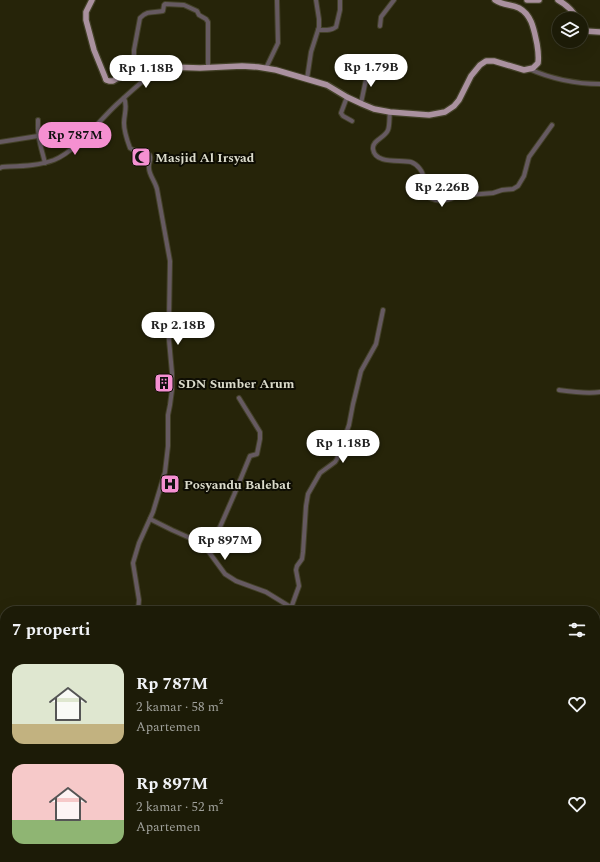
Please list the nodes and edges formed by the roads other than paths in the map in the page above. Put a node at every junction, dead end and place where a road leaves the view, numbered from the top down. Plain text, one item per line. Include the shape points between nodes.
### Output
1 (92, 0) edge
2 (277, 0) edge
3 (316, 0) edge
4 (340, 0) edge
5 (394, 0) edge
6 (495, 0) edge
7 (527, 0) edge
8 (539, 0) edge
9 (558, 0) edge
10 (179, 2) edge
11 (573, 12) edge
12 (380, 26) dead end
13 (318, 30) junction
14 (588, 31) edge
15 (600, 32) edge
16 (138, 66) junction
17 (158, 68) junction
18 (208, 68) junction
19 (266, 68) junction
20 (528, 69) junction
21 (368, 70) dead end
22 (307, 79) junction
23 (600, 84) edge
24 (347, 97) junction
25 (124, 98) junction
26 (360, 104) junction
27 (390, 112) junction
28 (38, 120) dead end
29 (352, 121) dead end
30 (552, 125) dead end
31 (38, 136) junction
32 (0, 142) edge
33 (46, 163) junction
34 (0, 168) edge
35 (383, 310) dead end
36 (559, 390) dead end
37 (600, 392) edge
38 (240, 398) dead end
39 (150, 519) junction
40 (206, 548) junction
41 (138, 606) edge
42 (288, 606) edge
43 (292, 606) edge

1 - 16 main road via 86,12 86,20 106,80 113,81
2 - 19 street via 278,43
3 - 13 street
4 - 13 street via 336,27
5 - 12 street via 381,17
6 - 20 main road via 519,8 530,20 539,60 535,67
7 - 8 main road
9 - 11 main road
10 - 16 street via 165,4 164,11 150,11 141,16 134,50
10 - 18 street via 197,10 198,15 208,22
13 - 22 street via 311,52
14 - 15 main road
16 - 17 main road via 148,64
17 - 18 main road
17 - 25 street
18 - 19 main road
19 - 22 main road
20 - 23 street via 579,84
20 - 27 main road via 486,61 471,76 459,100 445,112 429,115
21 - 26 street
22 - 24 main road via 327,85
24 - 26 main road
24 - 29 street via 341,113
25 - 33 street via 74,147
25 - 39 street via 124,126 130,148 148,153 151,159 149,173 156,184 170,261 169,326 172,378 168,446 165,472
26 - 27 main road
27 - 30 street via 388,130 374,144 374,153 384,159 411,162 416,165 424,176 423,190 432,199 443,200 516,188 524,176 529,157
28 - 31 street
31 - 32 street
31 - 33 street
33 - 34 street
35 - 43 street via 376,344 361,371 337,459 320,474 308,494 302,559 296,570 299,586
36 - 37 street
38 - 40 street via 260,432 258,450 257,454 250,456 220,527
39 - 40 street via 192,538
39 - 41 street via 133,563
40 - 42 street via 225,574 266,592

